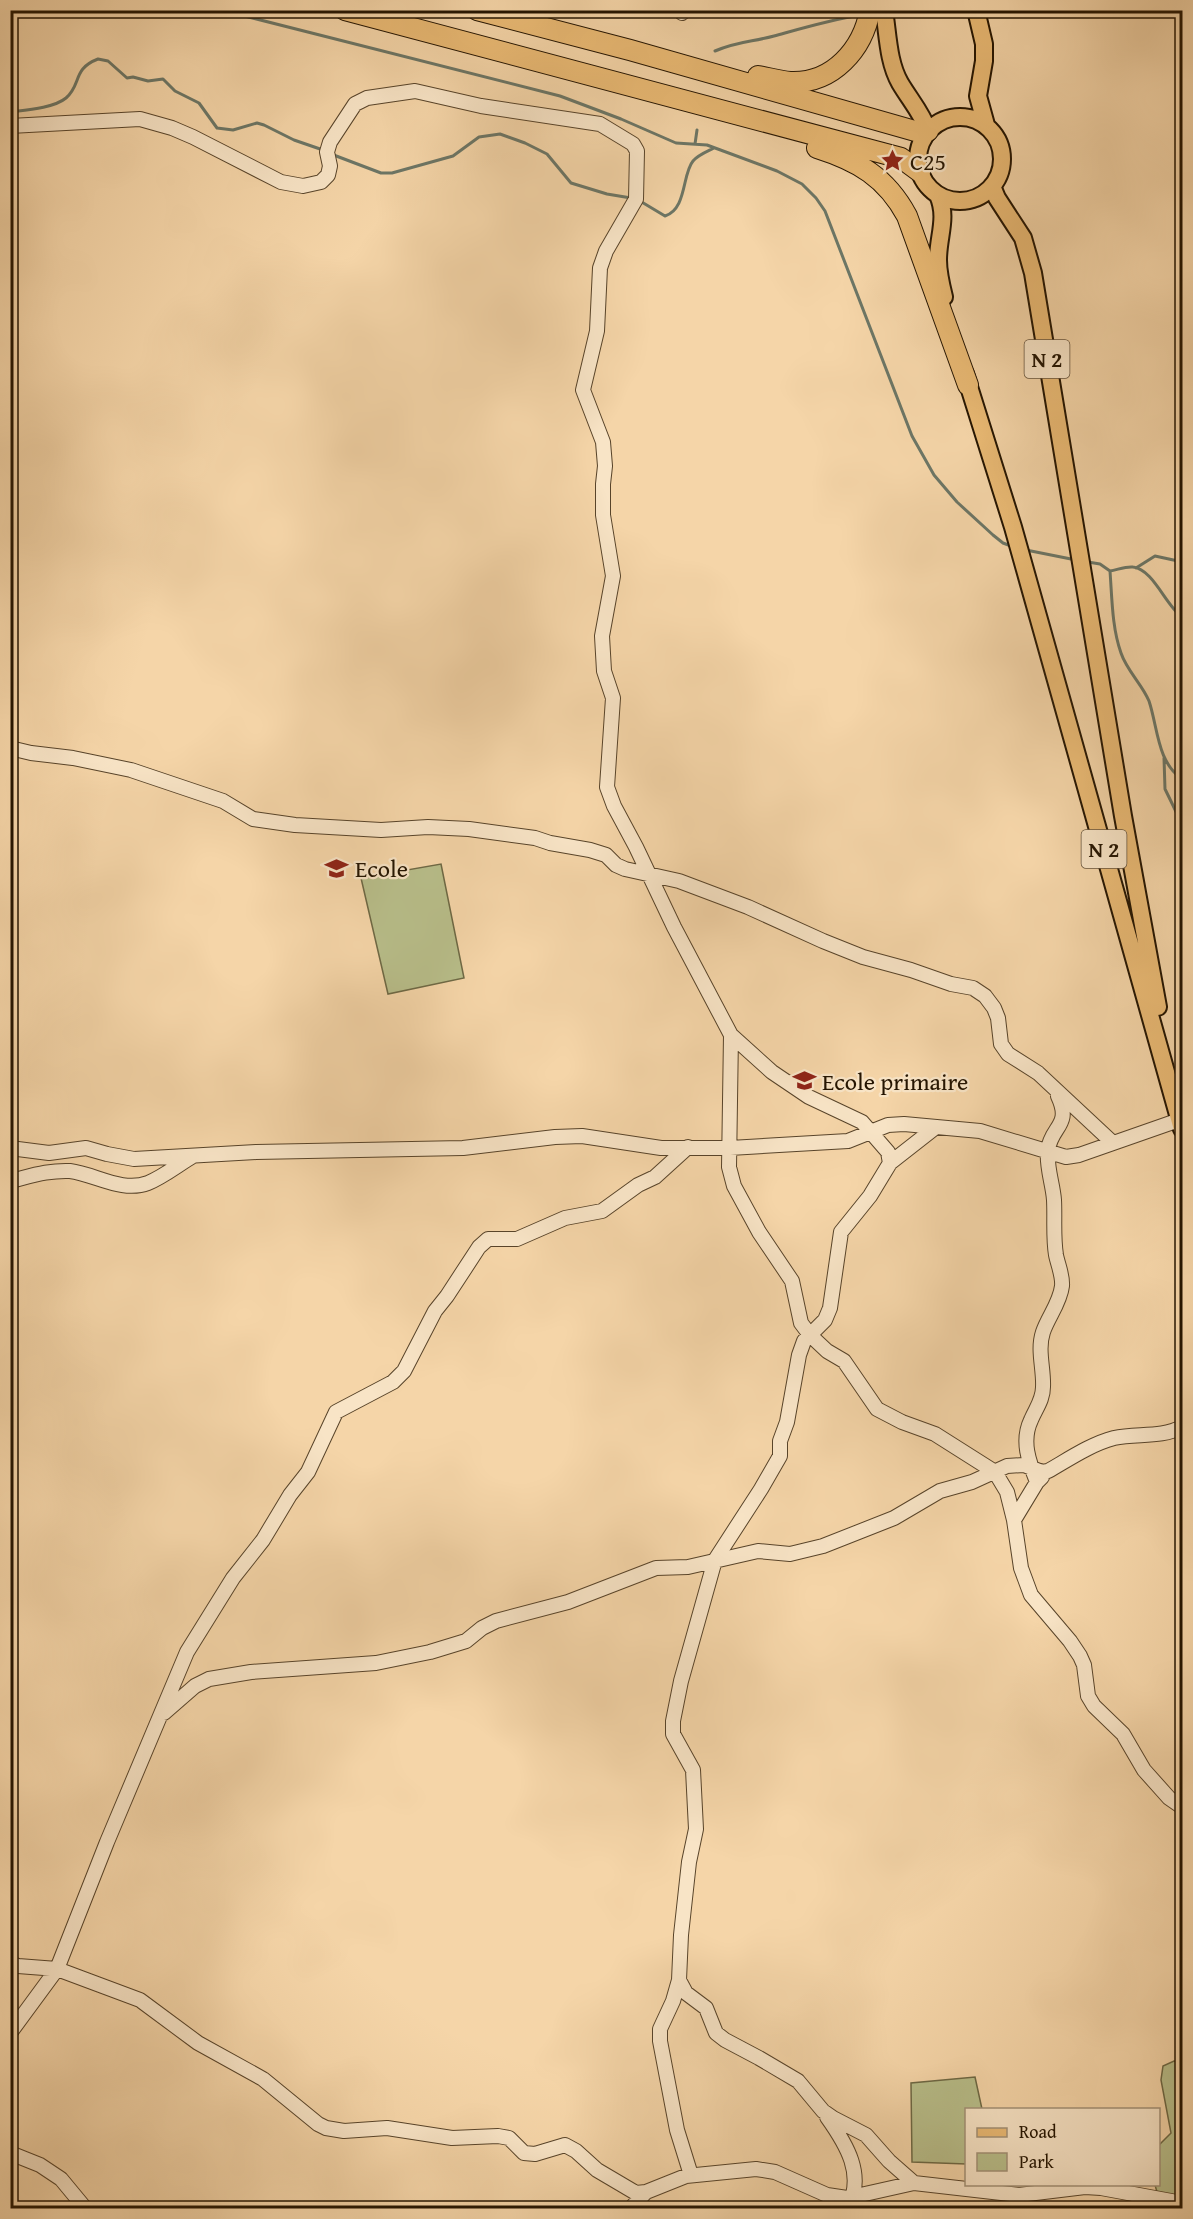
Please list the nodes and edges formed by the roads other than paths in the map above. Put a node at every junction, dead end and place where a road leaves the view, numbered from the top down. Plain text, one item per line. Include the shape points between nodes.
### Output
1 (345, 10) edge
2 (477, 10) edge
3 (870, 10) edge
4 (885, 10) edge
5 (976, 10) edge
6 (630, 50) junction
7 (620, 84) junction
8 (986, 125) junction
9 (10, 126) edge
10 (928, 131) junction
11 (920, 172) junction
12 (992, 186) junction
13 (938, 195) junction
14 (968, 385) junction
15 (10, 748) edge
16 (647, 874) junction
17 (731, 1035) junction
18 (1054, 1089) junction
19 (1182, 1122) edge
20 (936, 1127) junction
21 (872, 1132) junction
22 (1113, 1143) junction
23 (688, 1147) junction
24 (10, 1148) edge
25 (730, 1148) junction
26 (1048, 1152) junction
27 (194, 1155) junction
28 (890, 1163) junction
29 (10, 1181) edge
30 (810, 1335) junction
31 (1178, 1431) edge
32 (1032, 1468) junction
33 (1048, 1471) junction
34 (995, 1472) junction
35 (1037, 1482) junction
36 (1014, 1520) junction
37 (715, 1560) junction
38 (161, 1715) junction
39 (1182, 1807) edge
40 (10, 1963) edge
41 (57, 1969) junction
42 (679, 1980) junction
43 (10, 2032) edge
44 (823, 2111) junction
45 (10, 2153) edge
46 (691, 2175) junction
47 (914, 2182) junction
48 (646, 2192) junction
49 (851, 2203) edge
50 (1182, 2204) edge
51 (85, 2208) edge
52 (631, 2208) edge

1 - 7 highway
2 - 6 highway
3 - 6 highway via 860,43 847,59 817,78 792,82
4 - 10 main road via 893,68
5 - 8 main road via 984,44 978,96
6 - 10 highway via 915,131
7 - 11 highway via 902,158
7 - 14 highway via 830,152 868,171 898,200 906,216
8 - 10 main road via 958,116 944,119
8 - 12 main road via 1001,148 999,175
9 - 16 street via 140,119 194,137 281,182 303,186 321,182 328,175 330,142 355,104 367,98 416,91 482,106 600,124 633,144 637,151 636,199 600,268 597,331 583,390 603,442 603,515 613,576 602,636 604,670 613,698 606,787
10 - 11 main road via 918,152
11 - 13 main road
12 - 13 main road via 970,200
12 - 19 main road, N 2 via 1017,226 1028,253 1140,913
13 - 14 main road, N 2 via 944,220 939,277
14 - 19 main road, N 2 via 1028,578
15 - 16 street via 131,770 223,801 253,819 381,830 469,829 535,838 598,852 625,869
16 - 17 street
16 - 18 street via 679,881 748,907 863,957 973,988 994,1008 1001,1044 1008,1054 1038,1073
17 - 21 street via 790,1084 862,1122
17 - 25 street
18 - 22 street
18 - 26 street via 1064,1109
19 - 22 street
20 - 21 street via 888,1125
20 - 26 street via 993,1134
20 - 28 street
21 - 25 street via 848,1141
21 - 28 street via 888,1152
22 - 26 street via 1066,1157
23 - 25 street
23 - 27 street via 661,1148 582,1136 463,1148
23 - 38 street via 655,1177 602,1211 564,1218 517,1239 488,1239 479,1247 435,1311 404,1371 393,1382 336,1412 308,1472 264,1540 232,1578 187,1652
24 - 27 street via 49,1153 86,1148 134,1158
25 - 30 street via 734,1186 792,1281 801,1323
26 - 32 street via 1056,1253 1063,1284 1042,1333 1042,1399 1026,1437
27 - 29 street via 147,1184 115,1184 73,1172 50,1171
28 - 30 street via 841,1232 830,1308 825,1320
30 - 34 street via 827,1352 844,1361 877,1409 935,1434
30 - 37 street via 799,1355 780,1456
31 - 33 street via 1096,1444
32 - 33 street
32 - 34 street via 1007,1466
32 - 35 street
33 - 35 street
34 - 36 street via 1007,1492
34 - 37 street via 940,1491 894,1518 823,1546 789,1554 758,1551
35 - 36 street
36 - 39 street via 1021,1568 1031,1595 1080,1656 1088,1696 1123,1734 1144,1770
37 - 38 street via 688,1567 656,1568 568,1602 496,1621 466,1641 430,1652 376,1663 209,1679
37 - 42 street via 673,1721 673,1734 693,1770 696,1829 689,1862
38 - 41 street
40 - 41 street
41 - 43 street
41 - 48 street via 140,2000 198,2043 262,2079 326,2128 387,2128 452,2138 498,2136 509,2138 524,2152 535,2154 565,2145 629,2190
42 - 44 street via 686,1993 706,2008 716,2033 798,2081
42 - 46 street via 660,2029 660,2041 677,2130
44 - 47 street via 866,2135 888,2161
44 - 49 street via 842,2139 856,2175
45 - 51 street via 40,2164 61,2179
46 - 48 street
46 - 49 street via 756,2169 775,2172
47 - 49 street
47 - 50 street via 1019,2195 1085,2187
48 - 52 street

